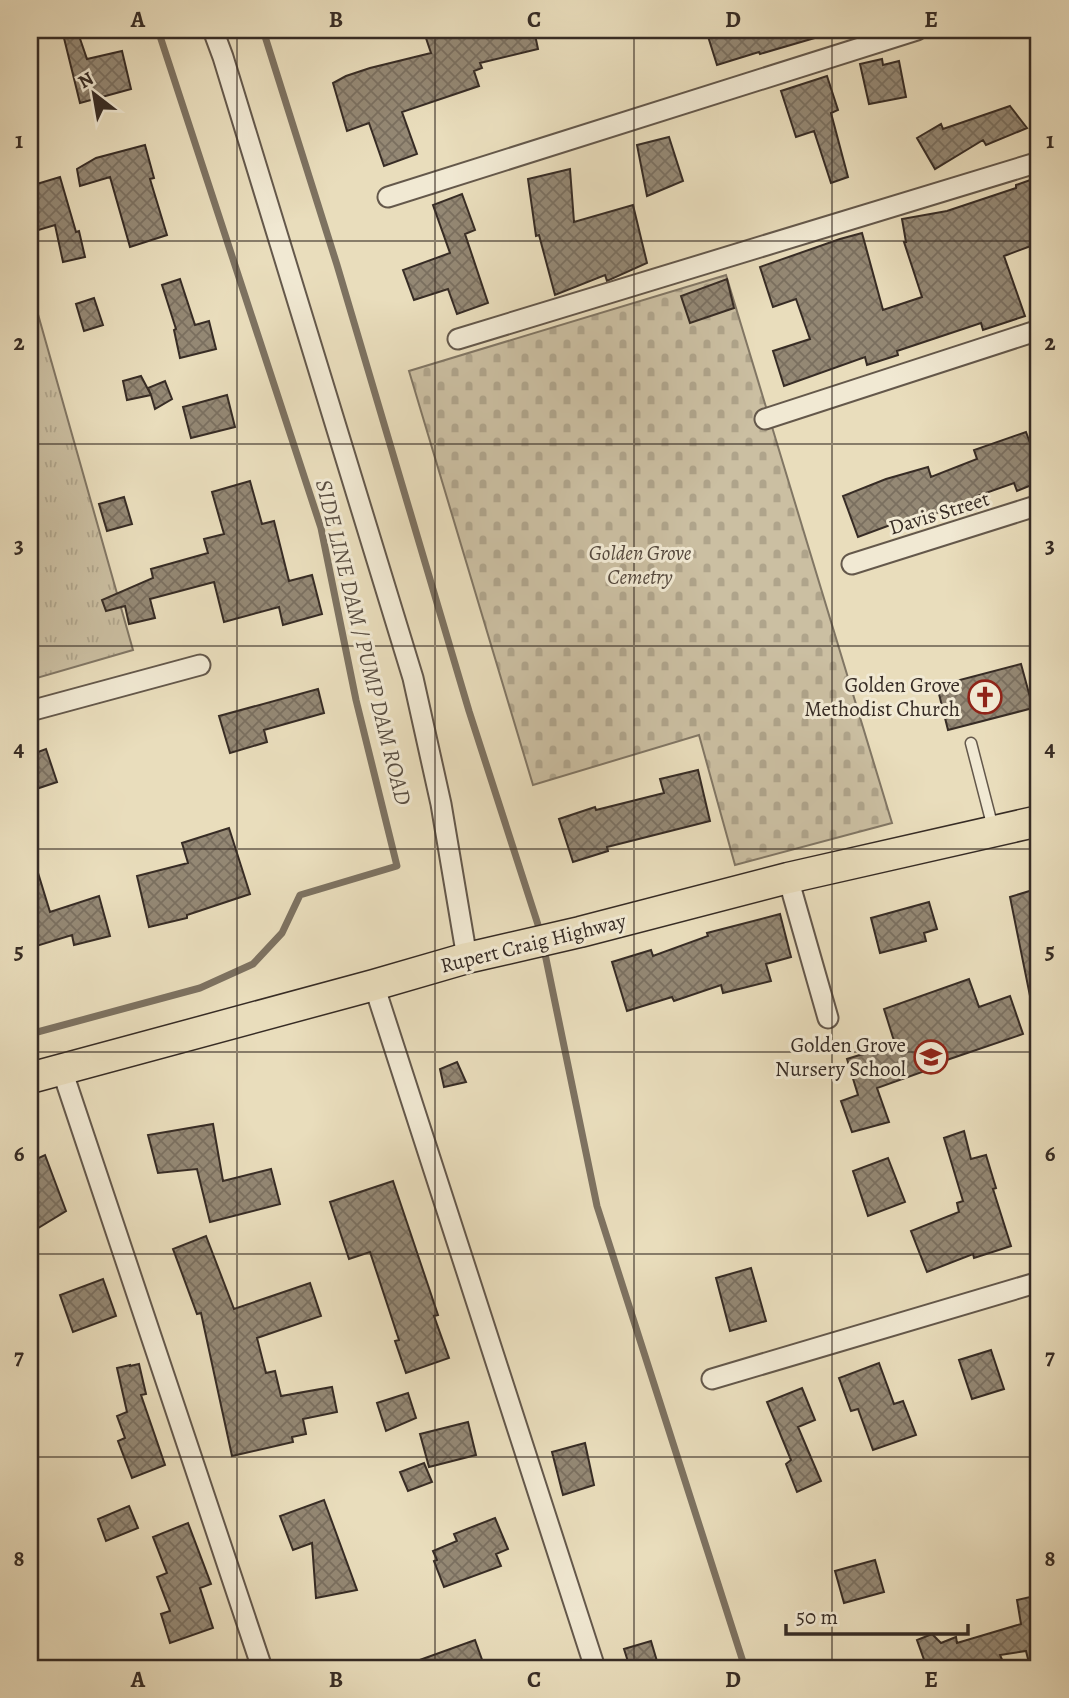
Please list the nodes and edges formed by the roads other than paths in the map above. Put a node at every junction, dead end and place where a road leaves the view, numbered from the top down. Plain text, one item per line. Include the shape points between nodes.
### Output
1 (212, 30) edge
2 (917, 30) edge
3 (1039, 162) edge
4 (388, 197) dead end
5 (1039, 330) edge
6 (458, 340) dead end
7 (765, 419) dead end
8 (1039, 505) edge
9 (852, 564) dead end
10 (200, 665) dead end
11 (30, 711) edge
12 (971, 743) dead end
13 (1039, 821) edge
14 (994, 832) junction
15 (788, 878) junction
16 (467, 958) junction
17 (374, 985) junction
18 (828, 1018) dead end
19 (62, 1070) junction
20 (30, 1078) edge
21 (1039, 1282) edge
22 (712, 1379) dead end
23 (261, 1668) edge
24 (595, 1668) edge

1 - 16 street via 413,678 441,804
2 - 4 street
3 - 6 street
5 - 7 street
8 - 9 street, Davis Street
10 - 11 street
12 - 14 lane
13 - 14 main road, Rupert Craig Highway
14 - 15 main road, Rupert Craig Highway
15 - 16 main road, Rupert Craig Highway
15 - 18 street
16 - 17 main road, Rupert Craig Highway
17 - 19 main road, Rupert Craig Highway
17 - 24 street
19 - 20 main road, Rupert Craig Highway
19 - 23 street
21 - 22 street

